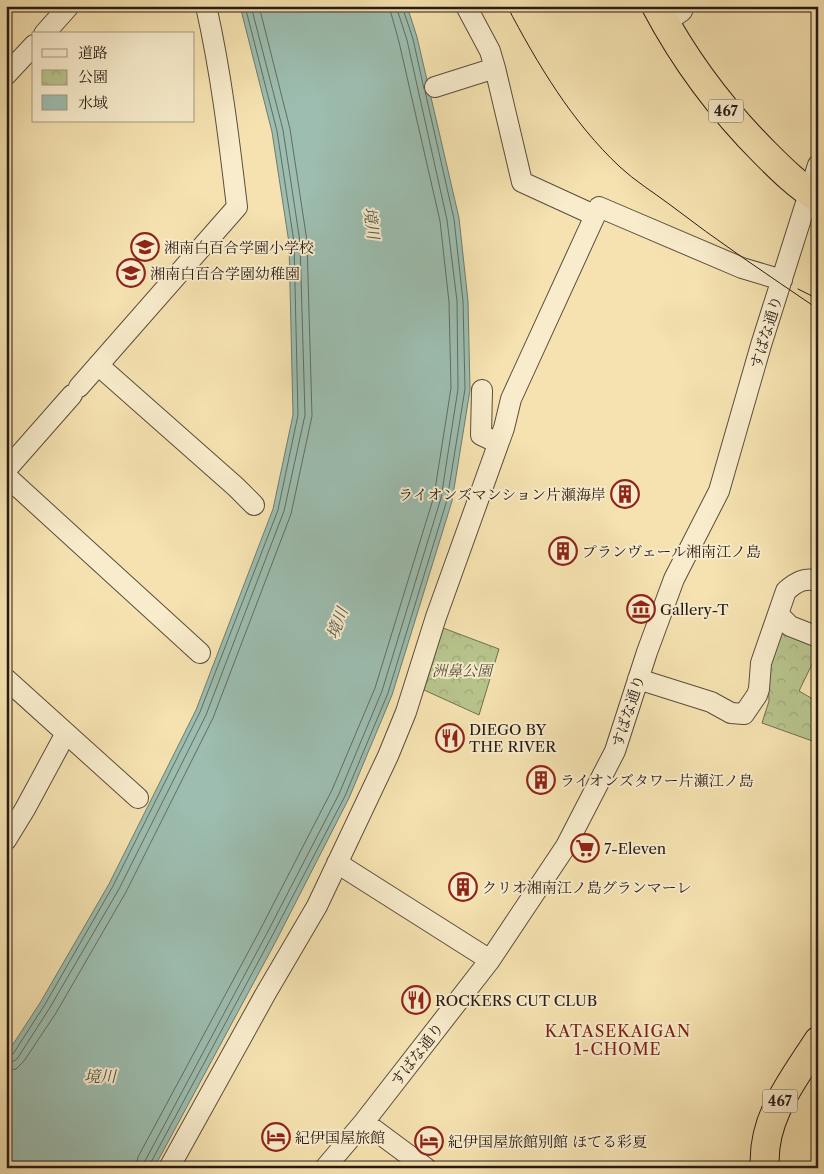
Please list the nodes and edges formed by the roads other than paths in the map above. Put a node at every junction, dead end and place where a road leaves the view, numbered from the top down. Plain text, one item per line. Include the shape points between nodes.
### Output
1 (69, 6) edge
2 (206, 6) edge
3 (466, 6) edge
4 (668, 12) edge
5 (46, 32) edge
6 (32, 46) edge
7 (13, 54) edge
8 (495, 68) junction
9 (6, 75) edge
10 (435, 87) dead end
11 (818, 165) edge
12 (813, 195) edge
13 (594, 215) junction
14 (782, 280) junction
15 (98, 365) junction
16 (482, 390) dead end
17 (498, 443) junction
18 (6, 470) edge
19 (6, 476) edge
20 (254, 505) dead end
21 (818, 582) edge
22 (778, 614) junction
23 (818, 637) edge
24 (200, 652) dead end
25 (6, 679) edge
26 (638, 679) junction
27 (66, 733) junction
28 (138, 798) dead end
29 (6, 840) edge
30 (338, 863) junction
31 (490, 960) junction
32 (818, 1041) edge
33 (364, 1122) junction
34 (169, 1168) edge
35 (326, 1168) edge
36 (426, 1168) edge
37 (765, 1168) edge

1 - 5 street
2 - 15 street via 227,116 237,206
3 - 8 street via 490,51
4 - 12 highway, 467 via 680,49 737,125
6 - 7 street
7 - 9 street
8 - 10 street
8 - 13 street via 522,182
11 - 12 street, すばな通り
12 - 14 street, すばな通り
13 - 14 street via 599,207 742,268
13 - 17 street via 511,399
14 - 26 street, すばな通り via 719,491 674,579
15 - 18 street
15 - 20 street
16 - 17 street via 481,435
17 - 30 street via 406,712
19 - 24 street
21 - 22 street via 809,579 795,582 786,591
22 - 23 street via 790,626
22 - 26 street via 761,664 757,695 744,714 730,713 711,702
25 - 27 street
26 - 31 street, すばな通り via 615,751 566,846
27 - 28 street
27 - 29 street
30 - 31 street
30 - 34 street via 318,906
31 - 33 street, すばな通り
32 - 37 highway, 467 via 772,1115 766,1139
33 - 35 street, すばな通り
33 - 36 street

